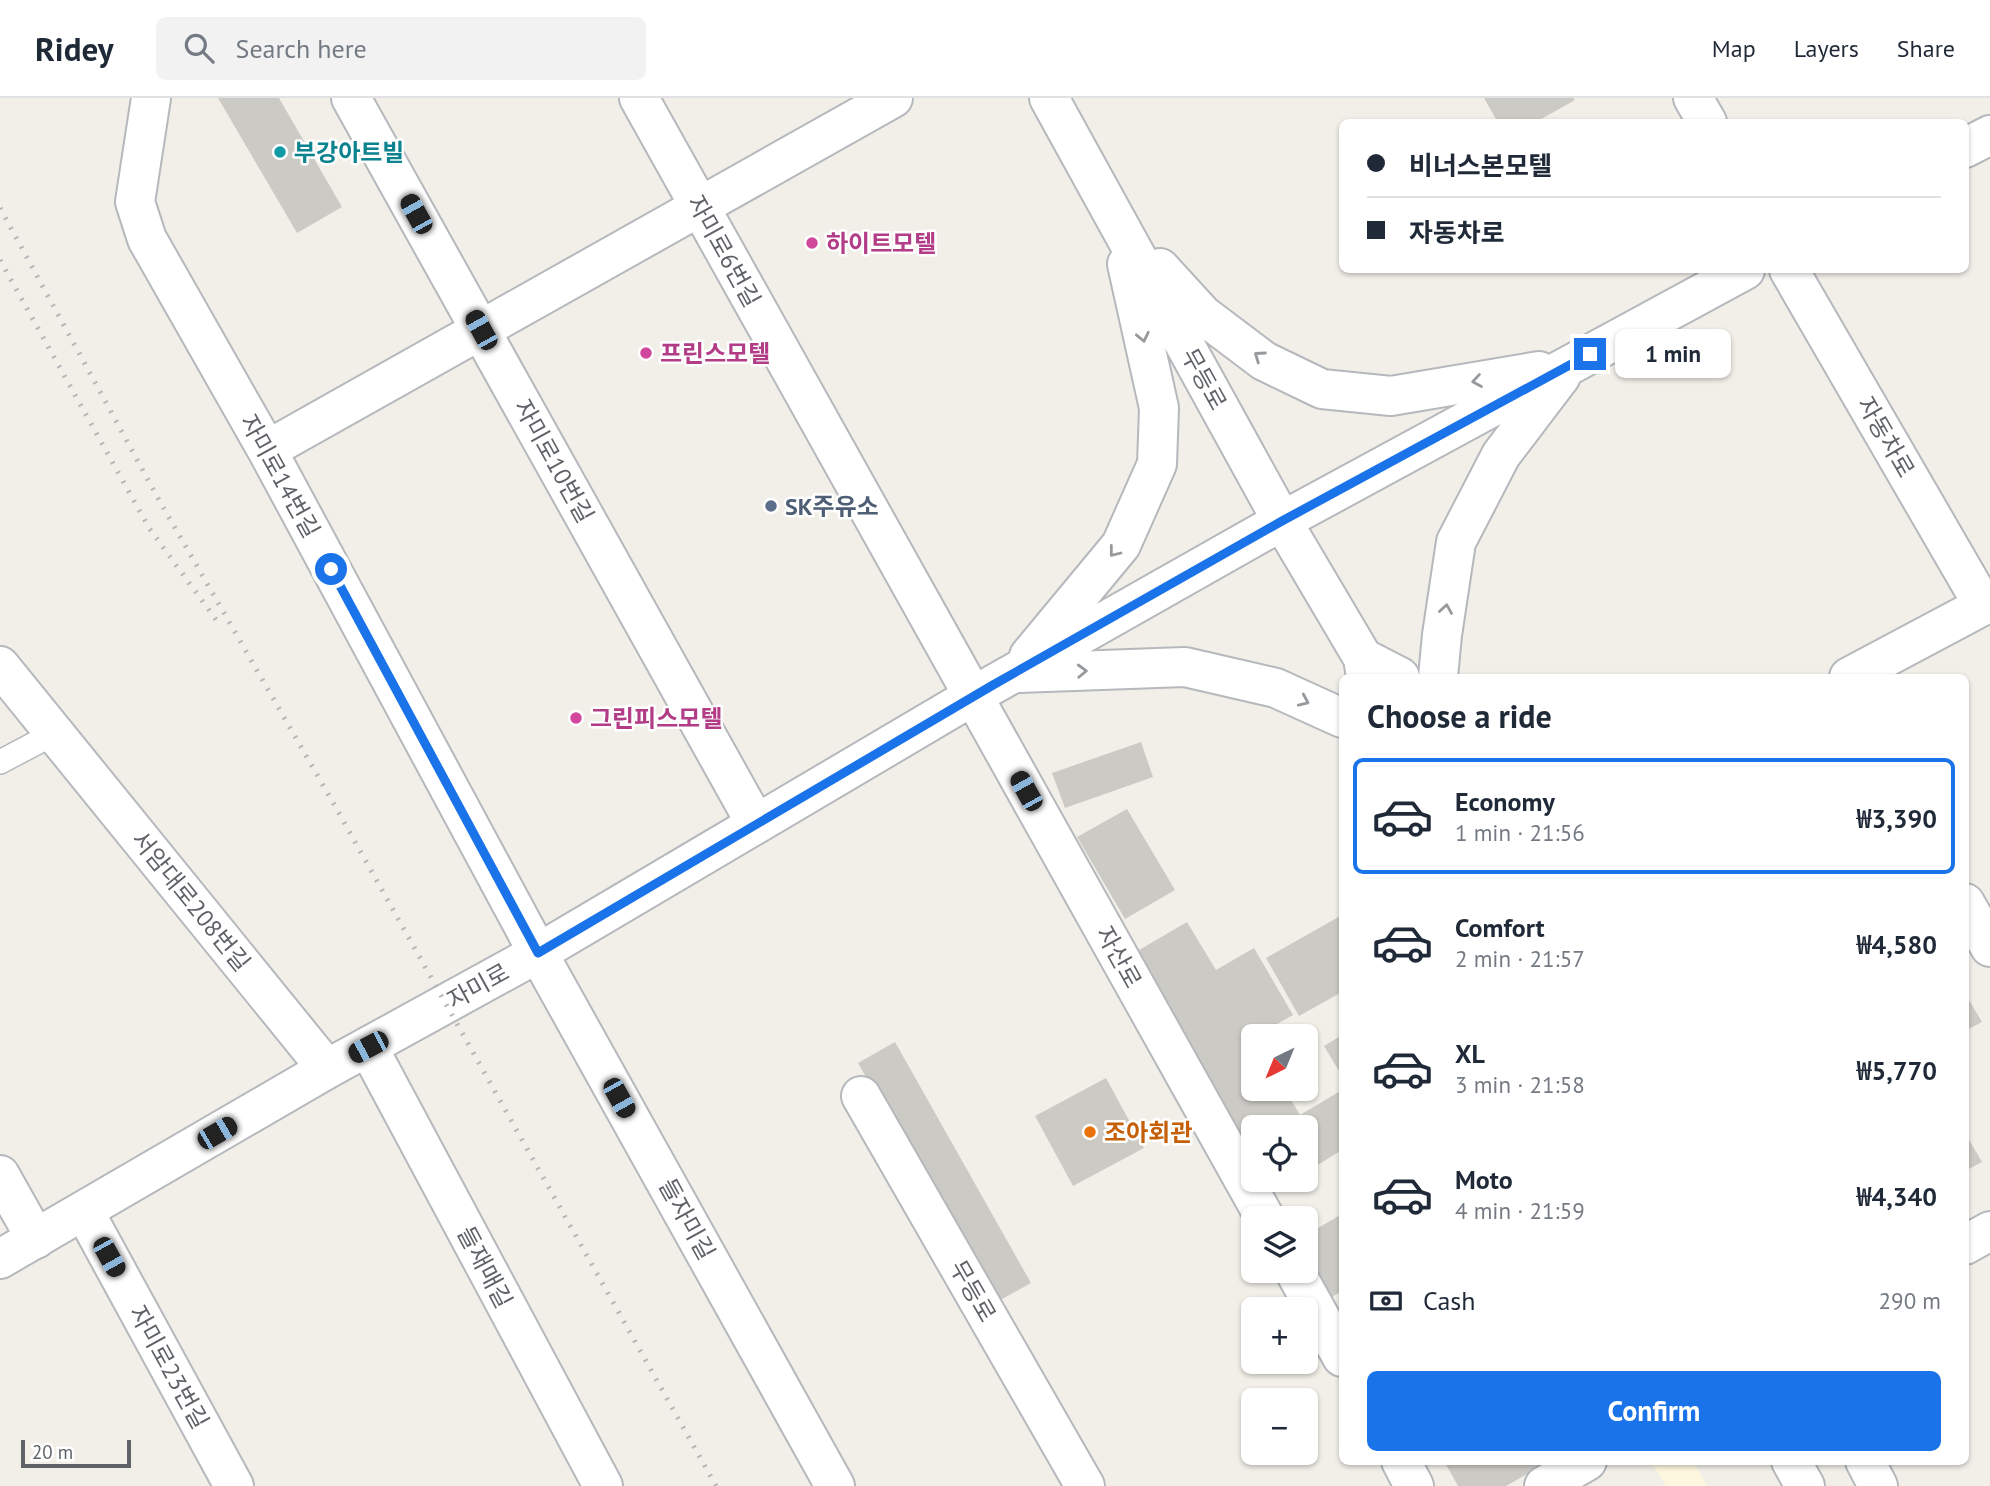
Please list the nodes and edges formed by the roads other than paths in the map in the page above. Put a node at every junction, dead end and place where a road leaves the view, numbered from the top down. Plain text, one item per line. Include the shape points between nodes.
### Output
1 (151, 98) edge
2 (351, 98) edge
3 (639, 98) edge
4 (893, 98) edge
5 (1049, 98) edge
6 (1693, 98) edge
7 (1705, 119) edge
8 (1990, 135) edge
9 (1969, 146) edge
10 (699, 207) junction
11 (1118, 222) junction
12 (1739, 273) edge
13 (1791, 273) edge
14 (481, 330) junction
15 (1568, 366) junction
16 (267, 450) junction
17 (1282, 521) junction
18 (1987, 604) edge
19 (0, 666) edge
20 (1365, 668) edge
21 (1014, 674) junction
22 (1388, 674) edge
23 (1438, 674) edge
24 (1855, 674) edge
25 (973, 696) junction
26 (1339, 717) edge
27 (54, 733) junction
28 (0, 762) edge
29 (756, 824) junction
30 (1969, 910) edge
31 (1990, 947) edge
32 (538, 953) junction
33 (368, 1047) junction
34 (327, 1069) junction
35 (861, 1096) dead end
36 (0, 1175) edge
37 (1258, 1206) edge
38 (84, 1211) junction
39 (1990, 1231) edge
40 (36, 1239) junction
41 (1969, 1243) edge
42 (0, 1259) edge
43 (1301, 1283) edge
44 (1339, 1352) edge
45 (1403, 1465) edge
46 (1580, 1465) edge
47 (1793, 1465) edge
48 (1867, 1465) edge
49 (234, 1486) edge
50 (603, 1486) edge
51 (835, 1486) edge
52 (1085, 1486) edge
53 (1414, 1486) edge
54 (1544, 1486) edge
55 (1805, 1486) edge
56 (1878, 1486) edge

1 - 16 street, 자미로14번길 via 135,202 147,239
2 - 14 street, 자미로10번길
3 - 10 street, 자미로6번길
4 - 10 street
5 - 11 street, 무등로
6 - 7 street
8 - 9 street
10 - 14 street
10 - 25 street, 자미로6번길
15 -> 11 street via 1391,396 1322,389 1264,361 1203,314
11 - 17 street, 무등로
11 -> 21 street via 1159,408 1157,464 1121,545
12 - 15 street
13 - 18 street, 자동차로
14 - 16 street
14 - 29 street, 자미로10번길
15 - 17 street
23 -> 15 street via 1456,542 1501,455
16 - 32 street, 자미로14번길
17 - 20 street, 무등로
17 - 21 street, 자미로
18 - 24 street
19 - 27 street, 서암대로208번길
20 - 22 street, 무등로
21 - 25 street, 자미로
21 -> 26 street via 1185,667 1276,688
25 - 29 street, 자미로
25 - 37 street, 자산로
27 - 28 lane
27 - 34 street, 서암대로208번길
29 - 32 street, 자미로
30 - 31 street
32 - 33 street, 자미로
32 - 51 street, 들자미길
33 - 34 street, 자미로
33 - 50 street, 들재매길
34 - 38 street, 자미로
35 - 52 street, 무등로
36 - 40 street
38 - 40 street, 자미로
38 - 49 street, 자미로23번길
39 - 41 street
40 - 42 street, 자미로
43 - 44 street
45 - 53 street
46 - 54 street
47 - 55 street
48 - 56 street

